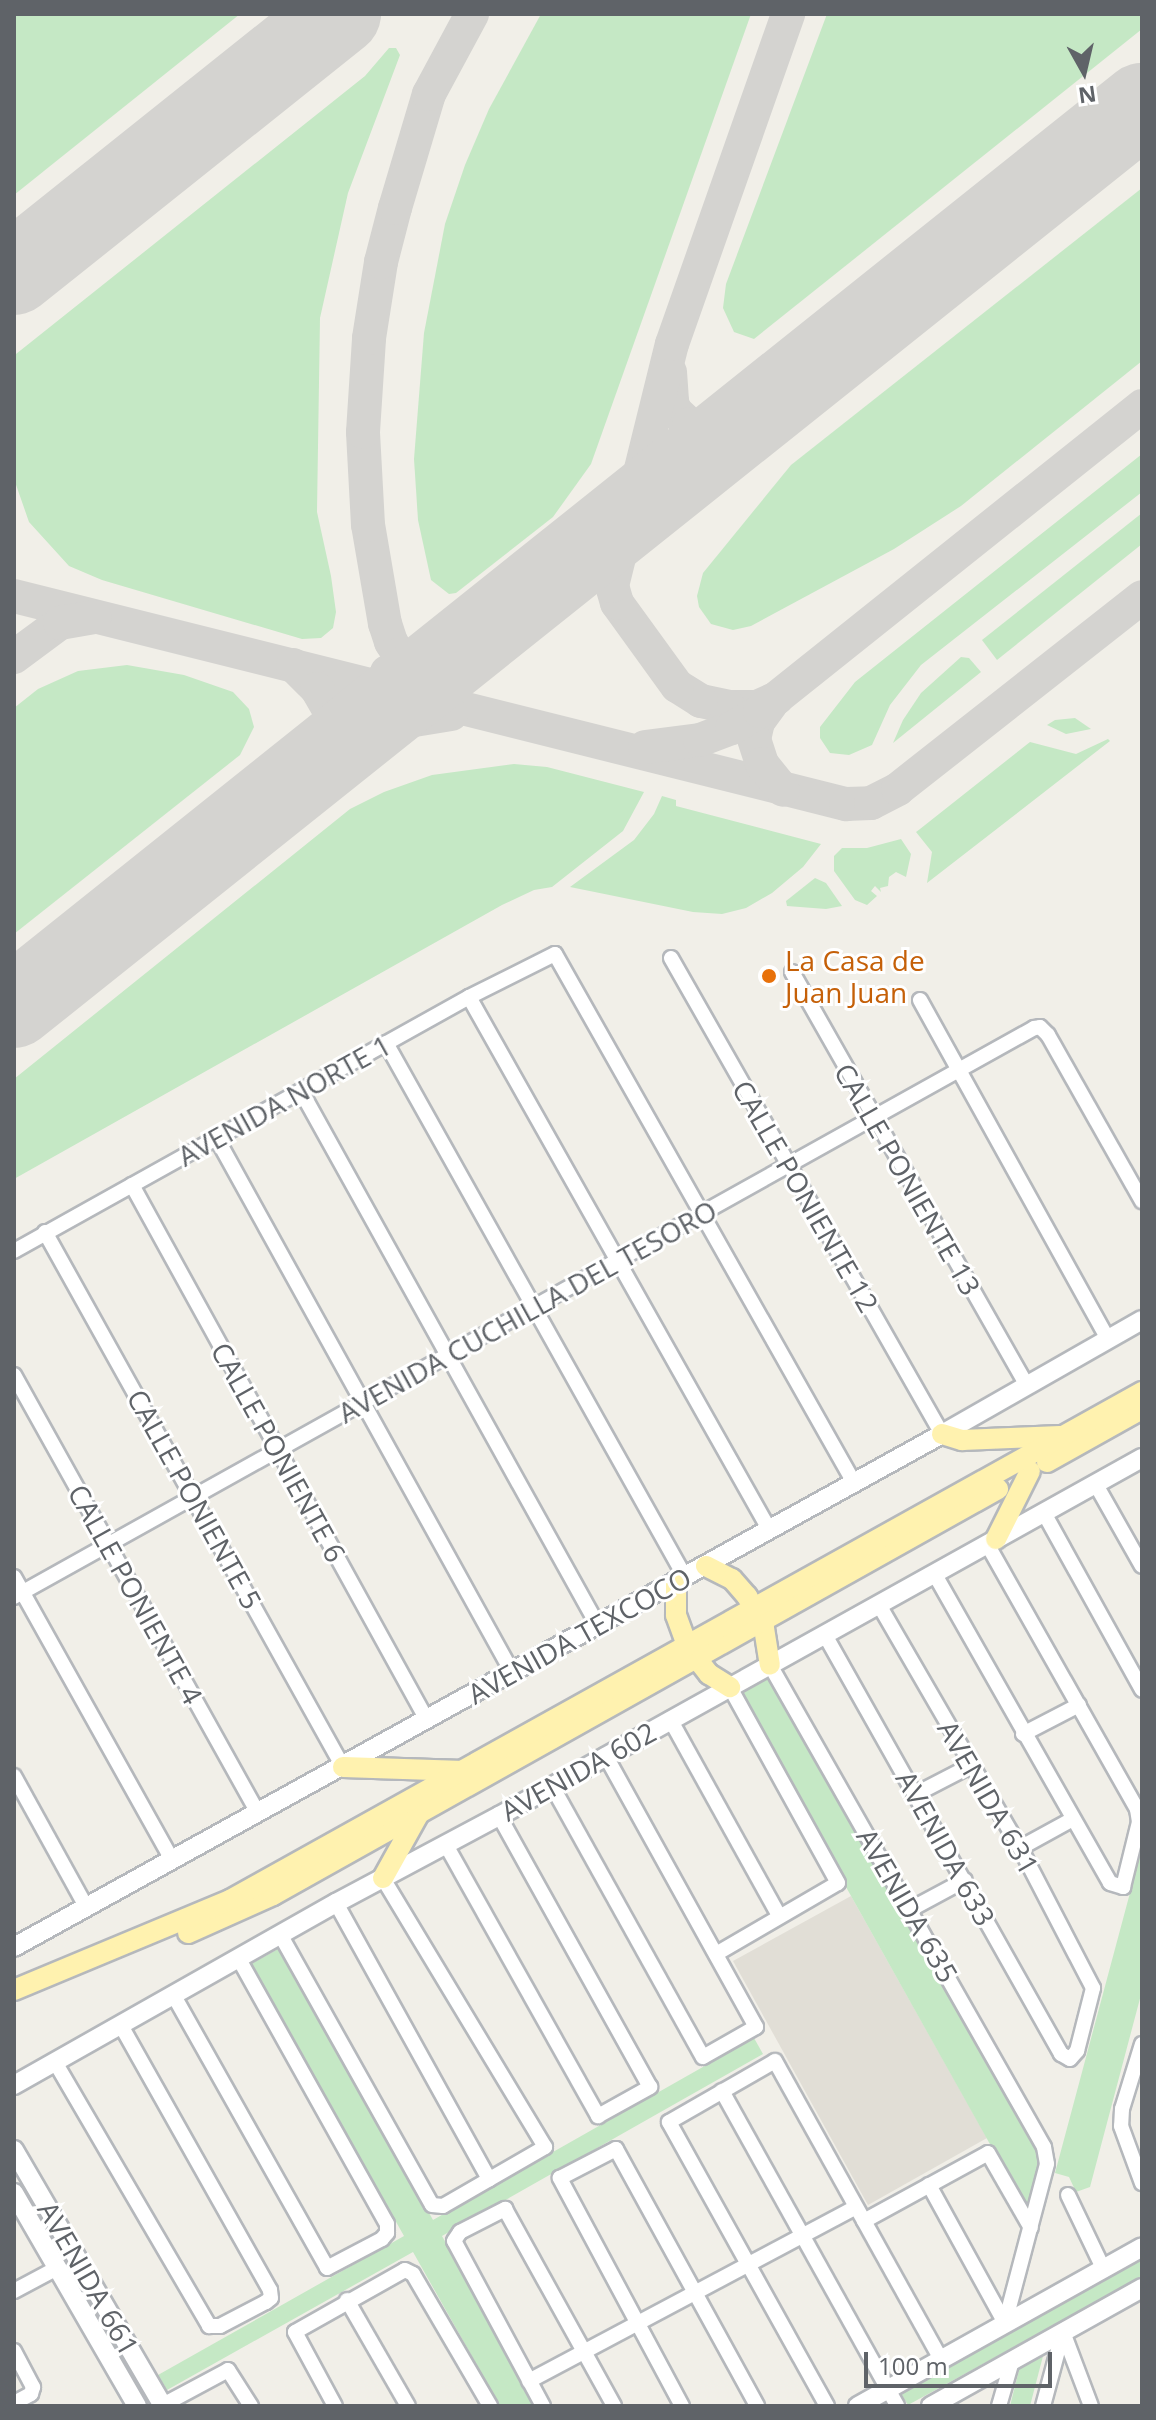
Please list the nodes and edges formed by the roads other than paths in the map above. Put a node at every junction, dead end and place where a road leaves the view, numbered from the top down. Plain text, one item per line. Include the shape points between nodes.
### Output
1 (671, 958) dead end
2 (792, 972) dead end
3 (469, 997) junction
4 (920, 1000) dead end
5 (386, 1043) junction
6 (958, 1068) junction
7 (301, 1091) junction
8 (871, 1117) junction
9 (216, 1137) junction
10 (787, 1163) junction
11 (132, 1185) junction
12 (1142, 1201) edge
13 (704, 1213) junction
14 (45, 1232) junction
15 (14, 1251) edge
16 (618, 1260) junction
17 (533, 1307) junction
18 (1142, 1320) edge
19 (1108, 1339) junction
20 (447, 1354) junction
21 (14, 1375) edge
22 (1027, 1385) junction
23 (1142, 1392) edge
24 (362, 1402) junction
25 (1142, 1409) edge
26 (942, 1434) junction
27 (1064, 1436) junction
28 (278, 1450) junction
29 (1142, 1458) edge
30 (1030, 1471) junction
31 (853, 1481) junction
32 (1095, 1483) junction
33 (193, 1496) junction
34 (1044, 1513) junction
35 (769, 1529) junction
36 (991, 1541) junction
37 (109, 1545) junction
38 (706, 1566) junction
39 (1142, 1566) edge
40 (934, 1573) junction
41 (14, 1577) edge
42 (681, 1579) junction
43 (18, 1595) edge
44 (879, 1605) junction
45 (758, 1615) junction
46 (597, 1624) junction
47 (825, 1635) junction
48 (692, 1653) junction
49 (770, 1665) junction
50 (512, 1672) junction
51 (730, 1687) junction
52 (1142, 1690) edge
53 (1079, 1705) junction
54 (670, 1719) junction
55 (427, 1720) junction
56 (1023, 1734) junction
57 (605, 1755) junction
58 (970, 1766) junction
59 (343, 1767) junction
60 (464, 1771) junction
61 (14, 1776) edge
62 (552, 1786) junction
63 (916, 1794) junction
64 (258, 1813) junction
65 (419, 1815) junction
66 (499, 1816) junction
67 (1073, 1819) junction
68 (446, 1845) junction
69 (1020, 1848) junction
70 (172, 1860) junction
71 (383, 1878) junction
72 (965, 1880) junction
73 (336, 1903) junction
74 (87, 1908) junction
75 (911, 1909) junction
76 (779, 1916) junction
77 (281, 1936) junction
78 (14, 1947) edge
79 (716, 1954) junction
80 (239, 1959) junction
81 (14, 1990) edge
82 (174, 1996) junction
83 (14, 2004) edge
84 (121, 2026) junction
85 (1142, 2044) edge
86 (1070, 2059) joint
87 (55, 2062) junction
88 (14, 2085) edge
89 (722, 2091) junction
90 (14, 2150) edge
91 (489, 2179) junction
92 (1142, 2183) edge
93 (929, 2185) junction
94 (14, 2193) edge
95 (1068, 2195) dead end
96 (860, 2214) junction
97 (1031, 2228) junction
98 (802, 2236) junction
99 (1142, 2247) edge
100 (748, 2265) junction
101 (59, 2267) junction
102 (1103, 2268) junction
103 (1142, 2288) edge
104 (14, 2291) edge
105 (694, 2293) junction
106 (347, 2300) junction
107 (1005, 2323) junction
108 (637, 2324) junction
109 (1063, 2332) junction
110 (14, 2351) edge
111 (584, 2352) junction
112 (941, 2359) junction
113 (1012, 2361) junction
114 (529, 2381) junction
115 (892, 2398) edge
116 (14, 2403) edge
117 (137, 2406) edge
118 (162, 2406) edge
119 (251, 2406) edge
120 (335, 2406) edge
121 (408, 2406) edge
122 (490, 2406) edge
123 (543, 2406) edge
124 (614, 2406) edge
125 (682, 2406) edge
126 (757, 2406) edge
127 (827, 2406) edge
128 (858, 2406) edge
129 (931, 2406) edge
130 (999, 2406) edge
131 (1043, 2406) edge
132 (1091, 2406) edge

1 - 10 street, CALLE PONIENTE 12
2 - 8 street, CALLE PONIENTE 13
3 - 5 street, AVENIDA NORTE 1
3 - 13 street, AVENIDA NORTE 1 via 555,954
3 - 16 street
4 - 6 street
5 - 7 street, AVENIDA NORTE 1
5 - 17 street
6 - 8 street, AVENIDA CUCHILLA DEL TESORO
6 - 12 street, AVENIDA CUCHILLA DEL TESORO via 1040,1027
6 - 19 street
7 - 9 street, AVENIDA NORTE 1
7 - 20 street
8 - 10 street, AVENIDA CUCHILLA DEL TESORO
8 - 22 street, CALLE PONIENTE 13
9 - 11 street, AVENIDA NORTE 1
9 - 24 street
10 - 13 street, AVENIDA CUCHILLA DEL TESORO
10 - 26 street, CALLE PONIENTE 12
11 - 14 street, AVENIDA NORTE 1
11 - 28 street, CALLE PONIENTE 6
13 - 16 street, AVENIDA CUCHILLA DEL TESORO
13 - 31 street
14 - 15 street, AVENIDA NORTE 1
14 - 33 street, CALLE PONIENTE 5
16 - 17 street, AVENIDA CUCHILLA DEL TESORO
16 - 35 street
17 - 20 street, AVENIDA CUCHILLA DEL TESORO
17 - 42 street
18 - 19 main road, AVENIDA TEXCOCO
19 - 22 main road, AVENIDA TEXCOCO
20 - 24 street, AVENIDA CUCHILLA DEL TESORO
20 - 46 street
21 - 37 street, CALLE PONIENTE 4
22 - 26 main road, AVENIDA TEXCOCO
23 - 27 main road, AVENIDA 602
24 - 28 street, AVENIDA CUCHILLA DEL TESORO
24 - 50 street
25 - 30 main road, AVENIDA 602
26 - 27 main road via 962,1440
26 - 31 main road, AVENIDA TEXCOCO
27 - 45 main road, AVENIDA 602
28 - 33 street, AVENIDA CUCHILLA DEL TESORO
28 - 55 street, CALLE PONIENTE 6
29 - 32 main road, AVENIDA 602
30 - 36 main road
30 - 45 main road, AVENIDA 602
31 - 35 main road, AVENIDA TEXCOCO
32 - 34 main road, AVENIDA 602
32 - 39 street
33 - 37 street, AVENIDA CUCHILLA DEL TESORO
33 - 59 street, CALLE PONIENTE 5
34 - 36 main road, AVENIDA 602
34 - 52 street
35 - 38 main road, AVENIDA TEXCOCO
36 - 40 main road, AVENIDA 602
36 - 53 street
37 - 43 street, AVENIDA CUCHILLA DEL TESORO
37 - 64 street, CALLE PONIENTE 4
38 - 42 main road, AVENIDA TEXCOCO
38 - 45 main road via 732,1579
40 - 44 main road, AVENIDA 602
40 - 56 street
41 - 43 street
42 - 46 main road, AVENIDA TEXCOCO
42 - 48 main road via 676,1615
43 - 70 street
44 - 47 main road, AVENIDA 602
44 - 58 street, AVENIDA 631
45 - 48 main road, AVENIDA 602
45 - 49 main road
46 - 50 main road, AVENIDA TEXCOCO
47 - 49 main road, AVENIDA 602
47 - 63 street, AVENIDA 633
48 - 51 main road
48 - 60 main road, AVENIDA 602
48 - 65 main road, AVENIDA 602
49 - 51 main road, AVENIDA 602
49 - 75 street, AVENIDA 635
50 - 55 main road, AVENIDA TEXCOCO
51 - 54 main road, AVENIDA 602
51 - 76 street via 838,1883
53 - 56 street
53 - 67 street via 1139,1817 1127,1882 1119,1889 1110,1883
54 - 57 main road, AVENIDA 602
54 - 76 street
55 - 59 main road, AVENIDA TEXCOCO
56 - 67 street
57 - 62 main road, AVENIDA 602
57 - 79 street
58 - 63 street
58 - 69 street, AVENIDA 631
59 - 60 main road
59 - 64 main road, AVENIDA TEXCOCO
60 - 81 main road, AVENIDA 602 via 230,1900
61 - 74 street
62 - 66 main road, AVENIDA 602
62 - 79 street via 703,2057 756,2027
63 - 72 street, AVENIDA 633
64 - 70 main road, AVENIDA TEXCOCO
65 - 71 main road
65 - 83 main road, AVENIDA 602 via 232,1915
66 - 68 main road, AVENIDA 602
66 - 68 street via 650,2087 598,2116
67 - 69 street
68 - 71 main road, AVENIDA 602
69 - 86 street, AVENIDA 631 via 1094,1991
70 - 74 main road, AVENIDA TEXCOCO
71 - 73 main road, AVENIDA 602
71 - 91 street via 545,2147
72 - 75 street
72 - 86 street, AVENIDA 633 via 1061,2054
73 - 77 main road, AVENIDA 602
73 - 91 street
74 - 78 main road, AVENIDA TEXCOCO
75 - 97 street, AVENIDA 635 via 1044,2147 1047,2164
76 - 79 street
77 - 80 main road, AVENIDA 602
77 - 91 street via 437,2208
80 - 82 main road, AVENIDA 602
80 - 82 street via 387,2224 382,2239 327,2268
82 - 84 main road, AVENIDA 602
84 - 87 main road, AVENIDA 602
84 - 87 street via 271,2298 212,2327
85 - 92 street via 1121,2126
87 - 88 main road, AVENIDA 602
89 - 96 street via 775,2061
89 - 98 street
89 - 100 street via 669,2122
90 - 118 main road, AVENIDA 661
93 - 96 street
93 - 97 street via 983,2153 990,2155
93 - 107 street
94 - 101 main road, AVENIDA 661
95 - 102 street
96 - 98 street
96 - 112 street
97 - 107 street
98 - 100 street
98 - 115 street
99 - 102 main road
100 - 105 street
100 - 127 street
101 - 104 street
101 - 117 main road, AVENIDA 661
102 - 107 main road
103 - 109 main road
105 - 108 street
105 - 108 street via 616,2149 560,2178
105 - 126 street
106 - 120 street via 295,2332
106 - 121 street
106 - 122 street via 408,2270
107 - 112 main road
108 - 111 street
108 - 125 street
109 - 113 main road
109 - 131 street
109 - 132 street
110 - 116 street via 33,2387 31,2394
111 - 114 street
111 - 114 street via 505,2209 454,2237
111 - 124 street
112 - 115 main road
113 - 129 main road
113 - 130 street
114 - 123 street
115 - 128 main road
118 - 119 street via 228,2370

